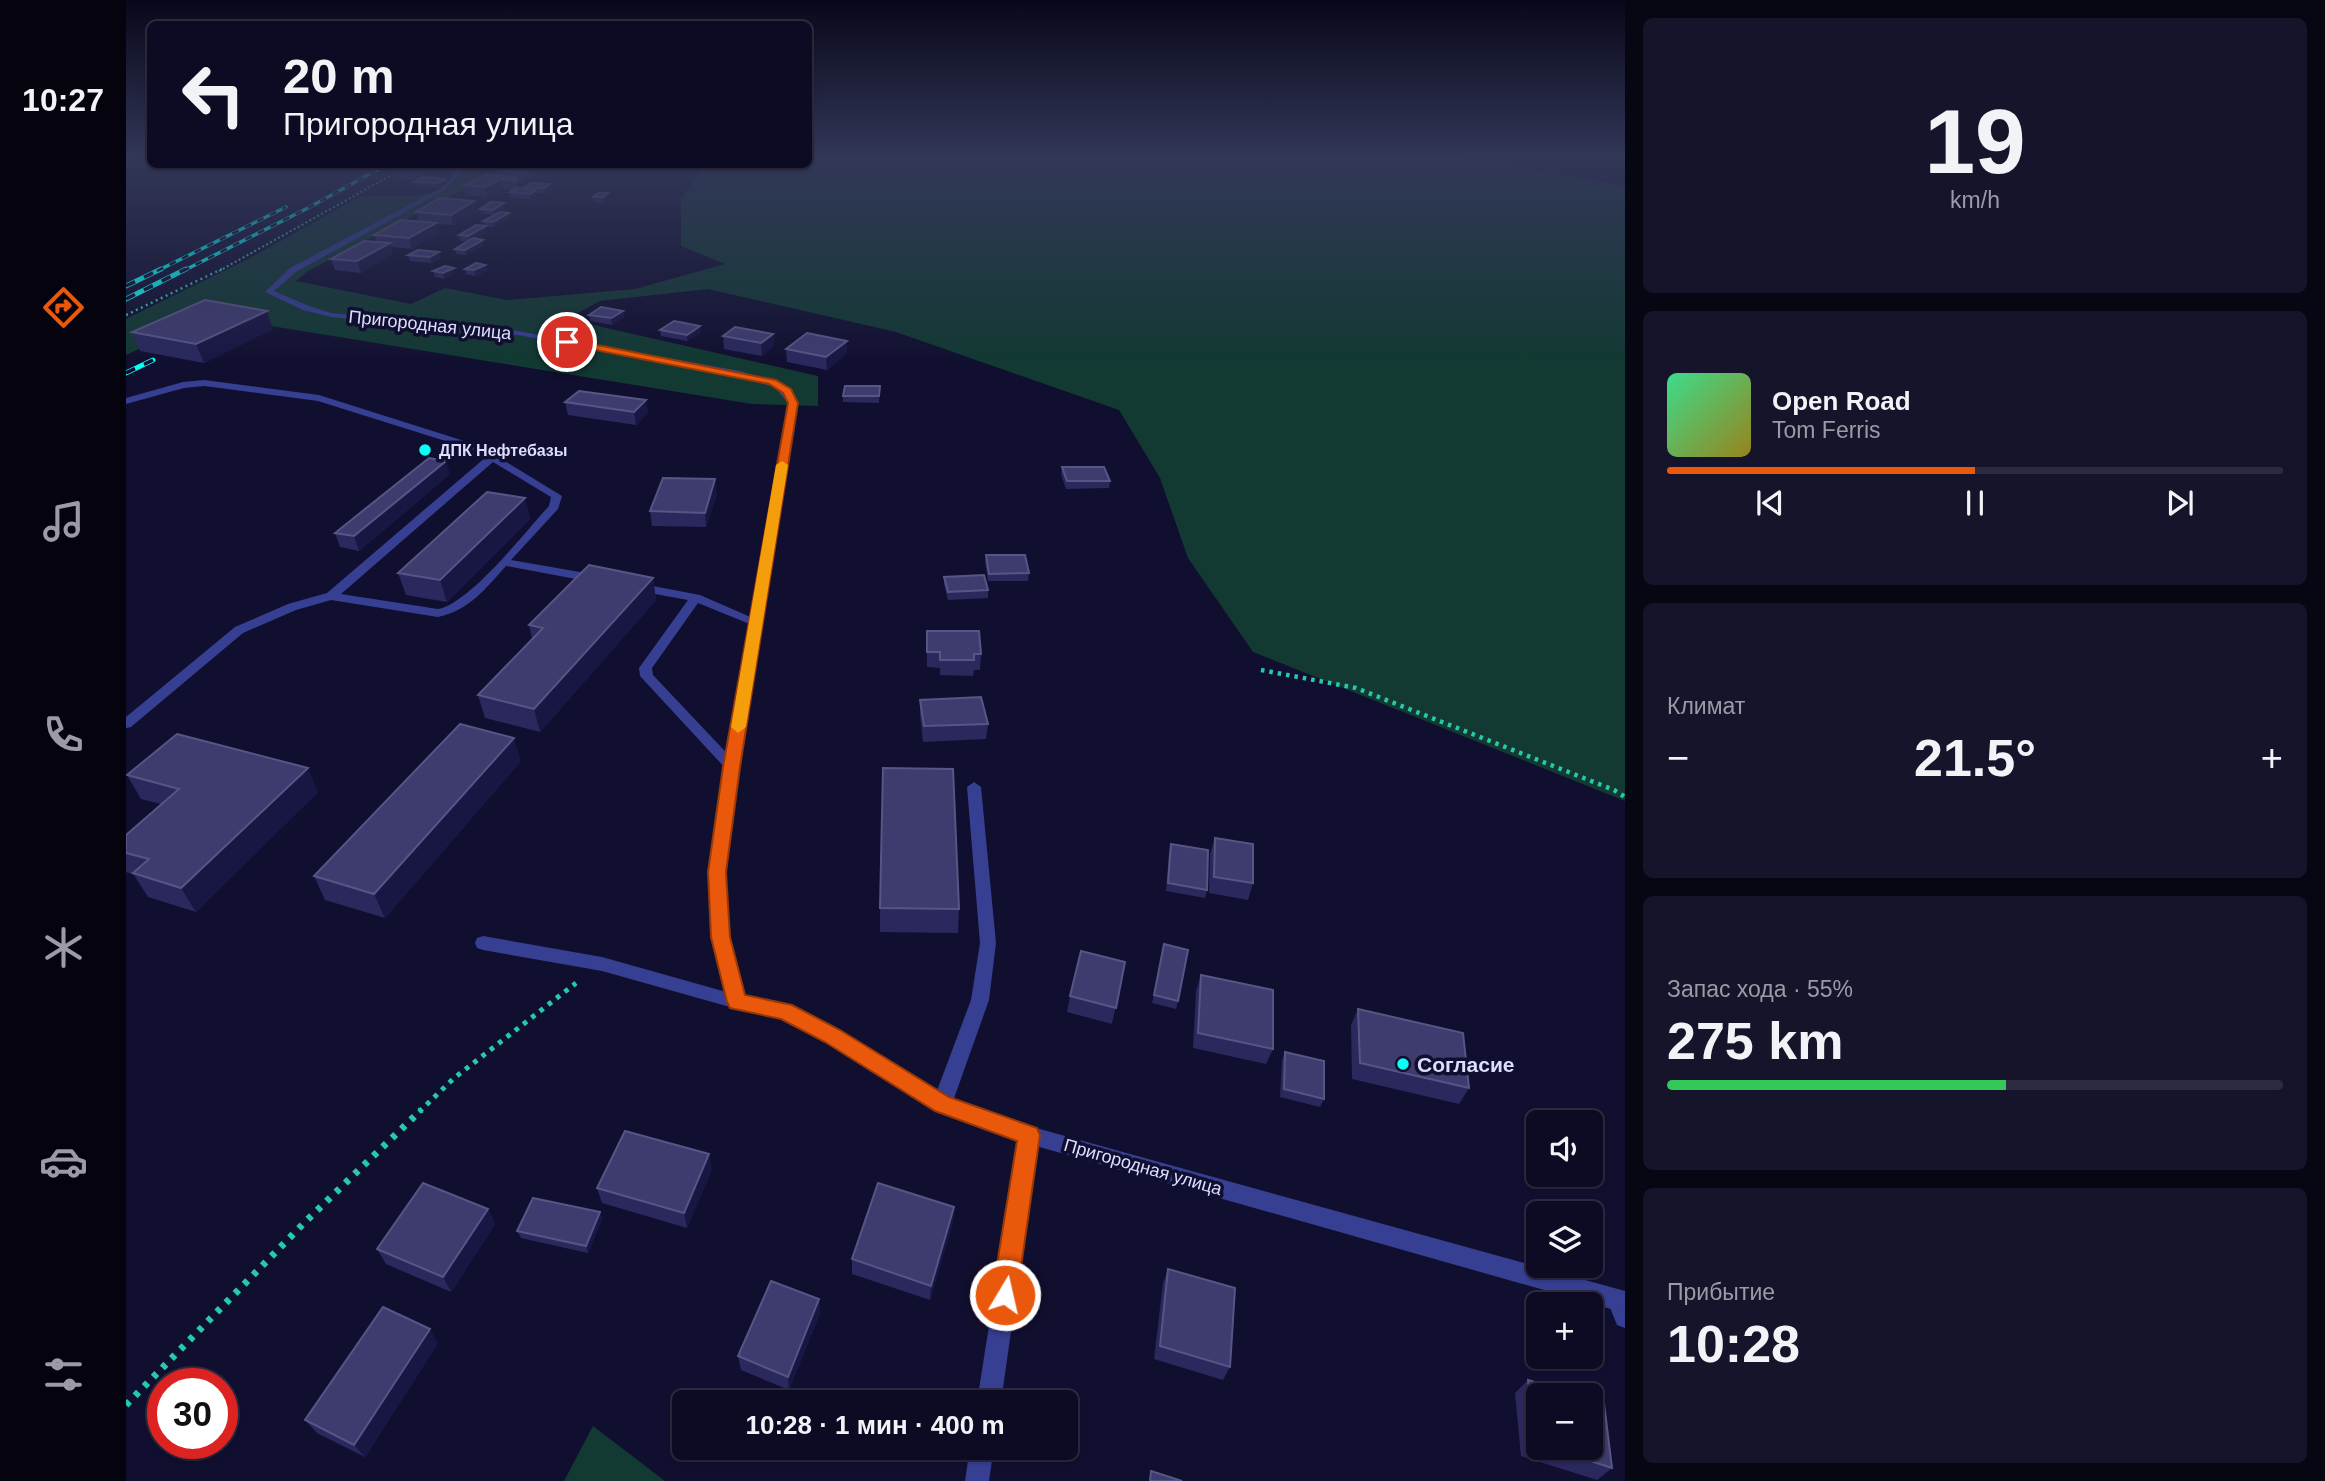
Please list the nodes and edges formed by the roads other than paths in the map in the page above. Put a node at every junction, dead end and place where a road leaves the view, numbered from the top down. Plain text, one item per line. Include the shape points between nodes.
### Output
1 (372, 227) edge
2 (126, 401) edge
3 (492, 457) junction
4 (503, 562) junction
5 (612, 582) edge
6 (626, 584) edge
7 (331, 596) junction
8 (696, 598) junction
9 (756, 622) junction
10 (126, 724) edge
11 (732, 767) junction
12 (974, 787) dead end
13 (483, 943) dead end
14 (737, 1002) junction
15 (942, 1104) junction
16 (1029, 1135) junction
17 (1623, 1306) edge
18 (991, 1390) edge
19 (980, 1460) edge
20 (977, 1481) edge

1 - 9 street, Пригородная улица via 293,270 270,292 331,315 518,333 740,374 788,391 793,403
2 - 3 street via 204,383 319,398 477,448
3 - 4 street via 557,496 554,507
3 - 7 street
4 - 5 street
4 - 7 street via 461,607 450,612 438,614
6 - 8 street
7 - 10 street via 239,630
8 - 9 street
8 - 11 street via 645,668
9 - 11 street, Пригородная улица
11 - 14 street, Пригородная улица via 717,872 720,937
12 - 15 street via 988,943 980,1000
13 - 14 street via 602,964
14 - 15 street, Пригородная улица via 785,1011
15 - 16 street, Пригородная улица
16 - 17 street, Пригородная улица
16 - 18 street
19 - 20 street

